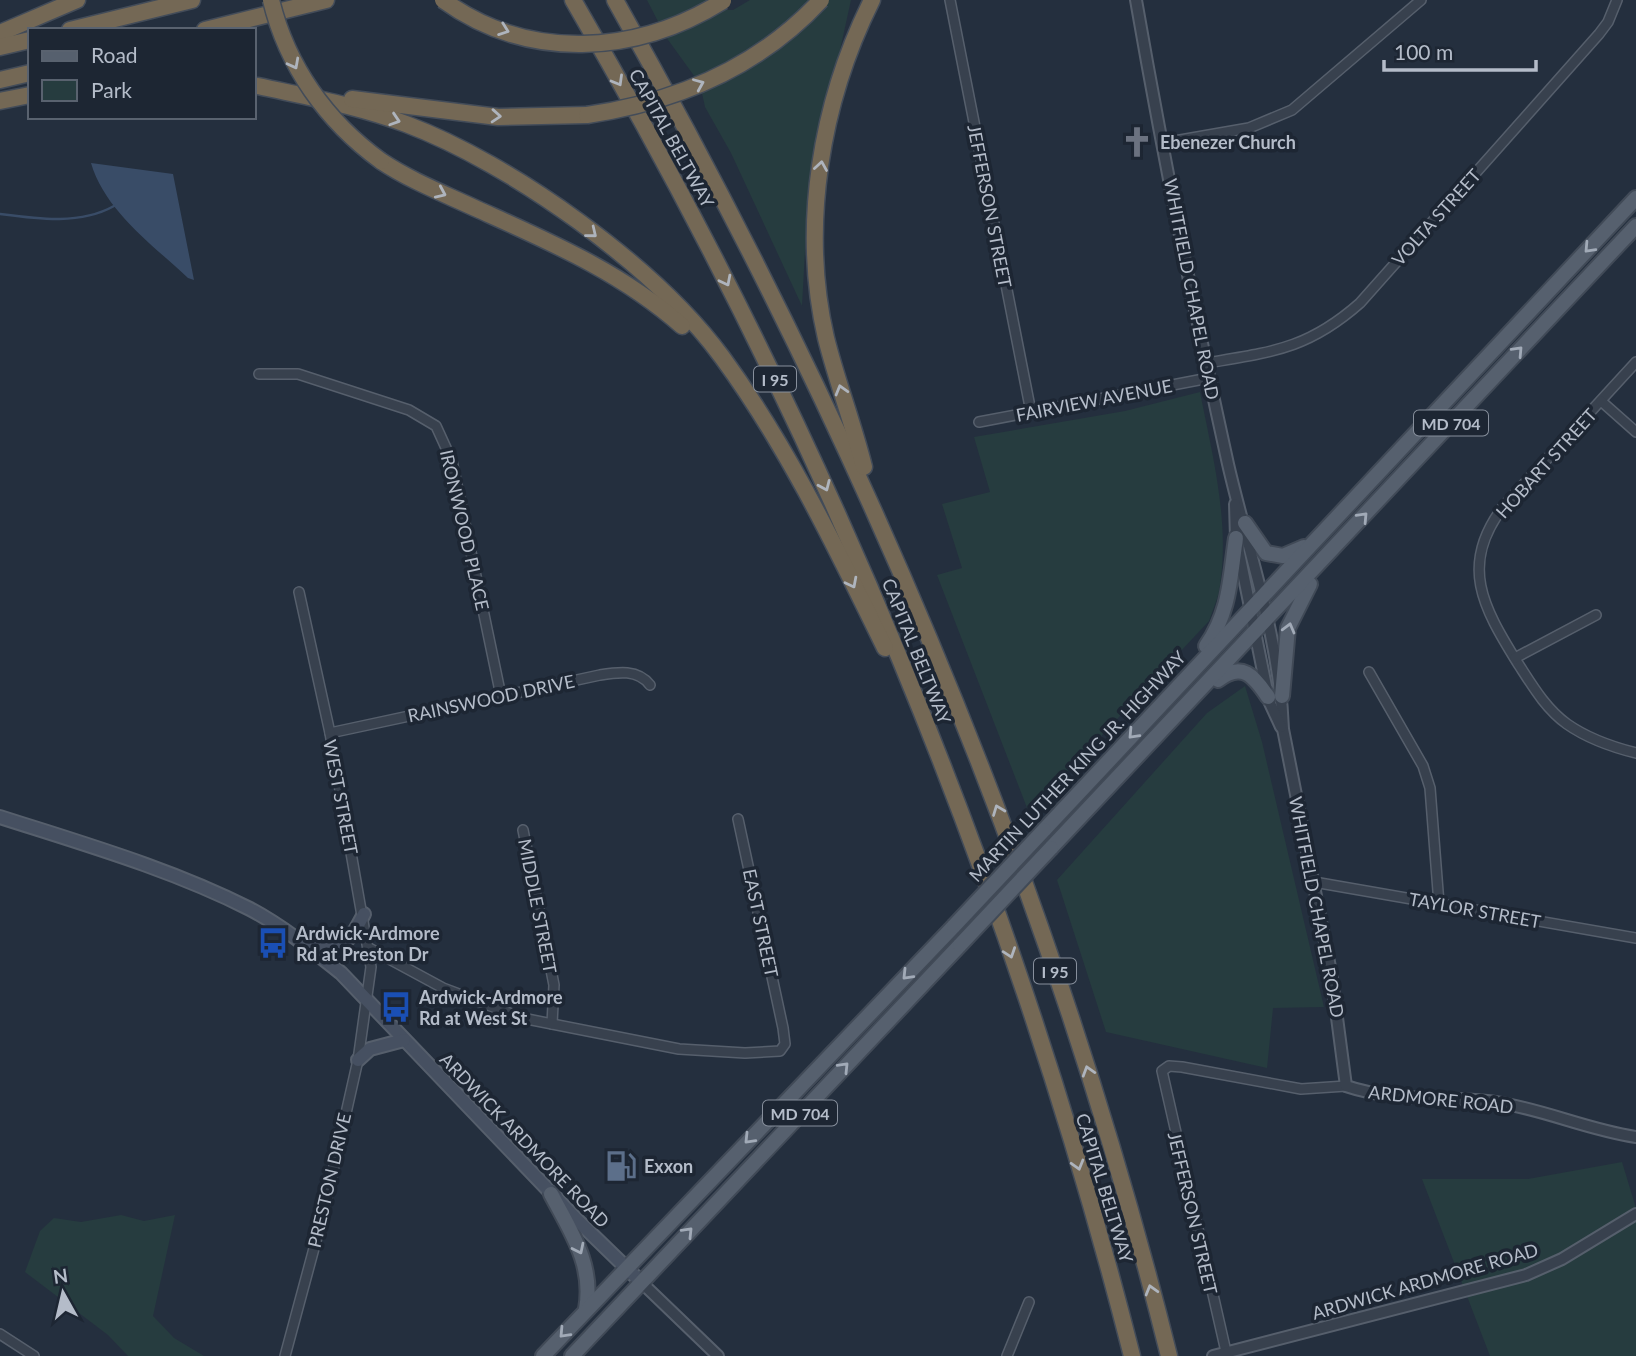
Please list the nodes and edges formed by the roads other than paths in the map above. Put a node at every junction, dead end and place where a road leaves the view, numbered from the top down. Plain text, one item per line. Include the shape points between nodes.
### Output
1 (77, 0) edge
2 (192, 0) edge
3 (271, 0) edge
4 (326, 0) edge
5 (443, 0) edge
6 (573, 0) edge
7 (615, 0) edge
8 (723, 0) edge
9 (821, 0) edge
10 (872, 0) edge
11 (950, 0) edge
12 (1136, 0) edge
13 (1421, 0) edge
14 (1617, 0) edge
15 (78, 28) edge
16 (213, 28) edge
17 (0, 33) edge
18 (28, 40) edge
19 (0, 47) edge
20 (28, 73) edge
21 (0, 80) edge
22 (256, 86) edge
23 (28, 95) edge
24 (0, 101) edge
25 (1163, 142) junction
26 (1636, 198) edge
27 (1636, 226) edge
28 (1636, 362) edge
29 (1206, 363) junction
30 (259, 374) dead end
31 (1209, 378) junction
32 (1601, 401) junction
33 (1031, 412) junction
34 (762, 415) junction
35 (979, 422) dead end
36 (1636, 432) edge
37 (1235, 495) junction
38 (873, 503) junction
39 (1245, 523) junction
40 (1236, 538) junction
41 (1314, 541) junction
42 (1336, 545) junction
43 (299, 592) dead end
44 (1261, 598) junction
45 (1251, 610) junction
46 (1596, 615) dead end
47 (1266, 621) junction
48 (1255, 632) junction
49 (1515, 658) junction
50 (1369, 672) dead end
51 (650, 685) dead end
52 (1179, 685) junction
53 (501, 696) junction
54 (1275, 696) junction
55 (1192, 700) junction
56 (330, 733) junction
57 (1636, 752) edge
58 (945, 773) junction
59 (0, 817) edge
60 (738, 819) dead end
61 (523, 830) dead end
62 (1314, 882) junction
63 (1439, 904) junction
64 (364, 914) junction
65 (1636, 938) edge
66 (310, 948) junction
67 (369, 948) junction
68 (368, 1003) junction
69 (552, 1024) junction
70 (404, 1040) junction
71 (358, 1060) junction
72 (1162, 1071) joint
73 (1346, 1086) junction
74 (1636, 1138) edge
75 (551, 1195) junction
76 (1636, 1214) edge
77 (626, 1266) junction
78 (641, 1282) junction
79 (1029, 1302) dead end
80 (586, 1309) junction
81 (0, 1334) edge
82 (1226, 1354) edge
83 (34, 1356) edge
84 (285, 1356) edge
85 (543, 1356) edge
86 (572, 1356) edge
87 (718, 1356) edge
88 (1007, 1356) edge
89 (1132, 1356) edge
90 (1169, 1356) edge
91 (1213, 1356) edge

1 - 17 highway
2 - 15 highway
3 -> 34 highway, bridge via 284,42 307,87 342,129 422,184 567,250 631,285 690,333
4 - 16 highway
5 -> 8 highway, bridge via 480,22 513,34 588,45 657,33
6 -> 58 highway, CAPITAL BELTWAY / I 95 via 650,136 767,362 865,577
7 - 38 highway, CAPITAL BELTWAY / I 95 via 744,239
22 -> 9 highway, bridge via 498,117 587,115 641,104 712,79 779,41
38 -> 10 highway via 826,337 816,243 819,177 832,108
11 - 33 street, JEFFERSON STREET
12 - 25 street, WHITFIELD CHAPEL ROAD
13 - 25 street via 1285,114 1249,128
14 - 29 street, VOLTA STREET via 1599,34 1354,309 1297,345
18 - 19 highway
20 - 21 highway
22 -> 34 highway via 407,124 463,149 547,200 625,260 685,316 721,355
23 - 24 highway
25 - 29 street, WHITFIELD CHAPEL ROAD
26 -> 41 main road, MARTIN LUTHER KING JR. HIGHWAY / MD 704
42 -> 27 main road, MARTIN LUTHER KING JR. HIGHWAY / MD 704
28 - 32 street, HOBART STREET
29 - 31 street, WHITFIELD CHAPEL ROAD
30 - 53 street, IRONWOOD PLACE via 298,374 410,410 436,426 452,461
31 - 33 street, FAIRVIEW AVENUE
31 - 37 street, WHITFIELD CHAPEL ROAD
32 - 36 street
32 - 49 street, HOBART STREET via 1503,507 1481,546 1479,576 1484,599
33 - 35 street, FAIRVIEW AVENUE
34 -> 58 highway via 813,507
37 - 39 street, WHITFIELD CHAPEL ROAD
37 - 40 street, WHITFIELD CHAPEL ROAD
90 -> 38 highway, CAPITAL BELTWAY / I 95 via 1104,1122 1051,960 978,757
39 - 41 main road via 1260,548 1276,556 1294,553
39 - 44 street, WHITFIELD CHAPEL ROAD
40 - 45 street, WHITFIELD CHAPEL ROAD
40 - 52 main road via 1230,593 1221,621
41 - 44 main road, MARTIN LUTHER KING JR. HIGHWAY / MD 704
42 - 47 main road, MARTIN LUTHER KING JR. HIGHWAY / MD 704
54 -> 42 main road via 1293,615
43 - 56 street, WEST STREET
44 - 45 main road, MARTIN LUTHER KING JR. HIGHWAY / MD 704
44 - 47 street, WHITFIELD CHAPEL ROAD
45 - 48 street, WHITFIELD CHAPEL ROAD
45 - 52 main road, MARTIN LUTHER KING JR. HIGHWAY / MD 704
46 - 49 street
47 - 48 main road, MARTIN LUTHER KING JR. HIGHWAY / MD 704
47 - 54 street, WHITFIELD CHAPEL ROAD
48 - 54 street, WHITFIELD CHAPEL ROAD
48 - 55 main road, MARTIN LUTHER KING JR. HIGHWAY / MD 704
49 - 57 street, HOBART STREET via 1558,716 1594,739
50 - 63 street via 1423,766 1430,788
51 - 53 street, RAINSWOOD DRIVE via 643,676 607,674
52 -> 77 main road, MARTIN LUTHER KING JR. HIGHWAY / MD 704, bridge
53 - 56 street, RAINSWOOD DRIVE
54 - 55 main road via 1241,670 1225,675
54 - 62 street, WHITFIELD CHAPEL ROAD
78 -> 55 main road, MARTIN LUTHER KING JR. HIGHWAY / MD 704, bridge
56 - 64 street, WEST STREET
58 -> 89 highway, CAPITAL BELTWAY / I 95 via 1051,1077
59 - 66 main road, ARDWICK ARDMORE ROAD via 209,890 250,909
60 - 69 street, EAST STREET via 783,1028 785,1044 780,1051 679,1049
61 - 69 street, MIDDLE STREET via 554,985
62 - 63 street, TAYLOR STREET
62 - 73 street, WHITFIELD CHAPEL ROAD
63 - 65 street, TAYLOR STREET
64 - 66 main road via 350,942
64 - 67 street, WEST STREET
66 - 68 main road, ARDWICK ARDMORE ROAD
67 - 68 street, WEST STREET
67 - 69 street via 476,1002
68 - 70 main road, ARDWICK ARDMORE ROAD
68 - 71 street, PRESTON DRIVE
70 - 71 main road via 370,1049
70 - 75 main road, ARDWICK ARDMORE ROAD
71 - 84 street, PRESTON DRIVE
72 - 73 street, ARDMORE ROAD via 1169,1066 1182,1067 1301,1089
72 - 82 street, JEFFERSON STREET
73 - 74 street, ARDMORE ROAD via 1388,1097 1498,1102
75 - 77 main road, ARDWICK ARDMORE ROAD
75 -> 80 main road via 585,1262 589,1278
76 - 82 street, ARDWICK ARDMORE ROAD via 1526,1275
77 - 78 main road, ARDWICK ARDMORE ROAD
77 - 80 main road, MARTIN LUTHER KING JR. HIGHWAY / MD 704
78 - 86 main road, MARTIN LUTHER KING JR. HIGHWAY / MD 704
78 - 87 street, ARDWICK ARDMORE ROAD
79 - 88 street
80 -> 85 main road, MARTIN LUTHER KING JR. HIGHWAY / MD 704
81 - 83 street
82 - 91 street, ARDWICK ARDMORE ROAD

